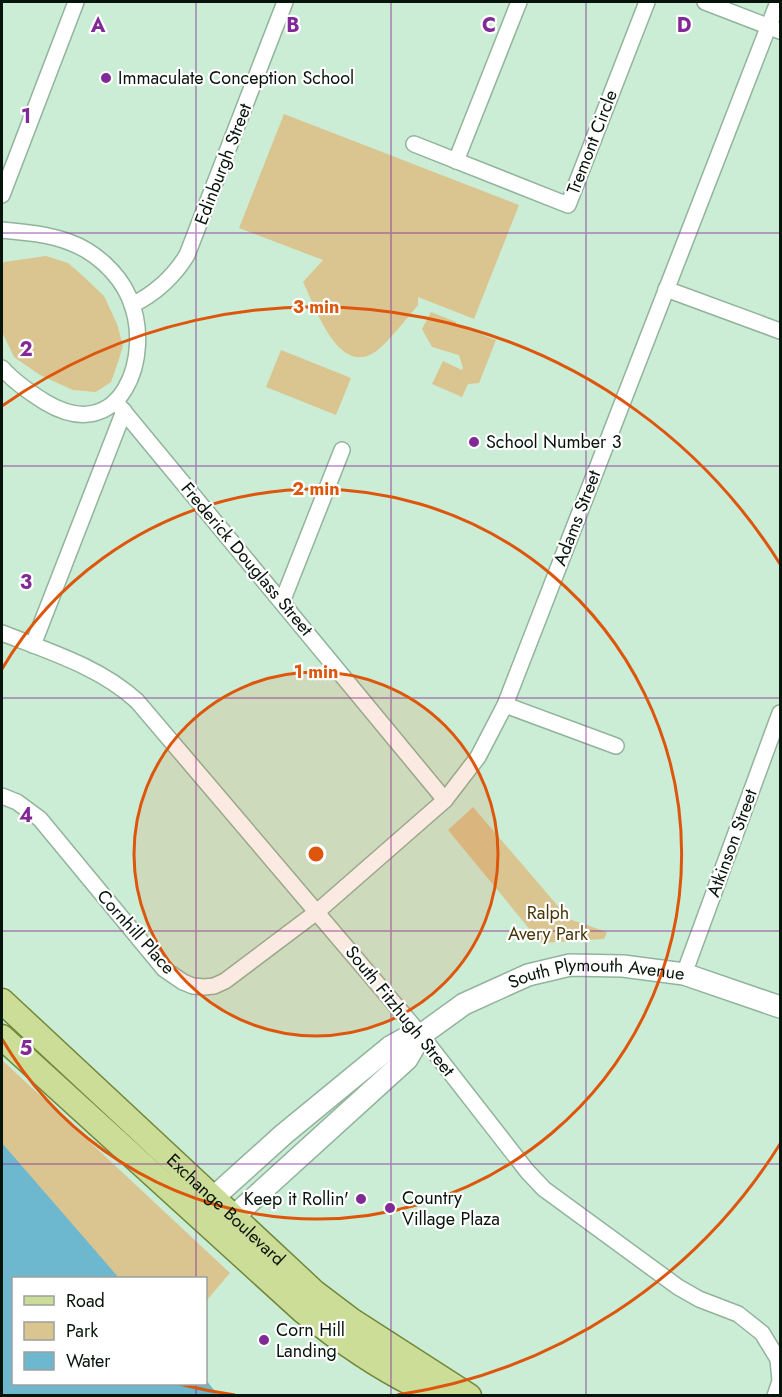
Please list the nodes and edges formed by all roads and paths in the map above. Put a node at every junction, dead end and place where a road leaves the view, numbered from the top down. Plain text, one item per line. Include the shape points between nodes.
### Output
1 (76, 2) edge
2 (285, 2) edge
3 (519, 2) edge
4 (647, 2) edge
5 (705, 2) edge
6 (778, 2) edge
7 (774, 28) edge
8 (414, 144) dead end
9 (456, 161) junction
10 (2, 195) edge
11 (2, 230) edge
12 (666, 289) junction
13 (132, 305) junction
14 (780, 332) edge
15 (2, 368) edge
16 (120, 406) junction
17 (342, 450) dead end
18 (282, 602) junction
19 (2, 633) edge
20 (33, 645) junction
21 (505, 705) junction
22 (780, 713) edge
23 (616, 746) dead end
24 (2, 796) edge
25 (445, 800) junction
26 (318, 911) junction
27 (684, 974) junction
28 (2, 1001) edge
29 (780, 1007) edge
30 (421, 1035) junction
31 (2, 1037) edge
32 (204, 1206) junction
33 (224, 1225) junction
34 (780, 1381) edge
35 (439, 1395) edge
36 (469, 1395) edge
37 (775, 1395) edge

1 - 10 street
2 - 13 street, Edinburgh Street via 187,255 177,273 161,288
3 - 9 street
4 - 9 street, Tremont Circle via 568,205
5 - 7 street
6 - 7 street, Adams Street
7 - 12 street, Adams Street
8 - 9 street, Tremont Circle
11 - 13 street via 39,234 83,249 116,276
12 - 14 street
12 - 21 street, Adams Street
13 - 16 street via 137,325 136,351
15 - 16 street via 31,394 67,412 81,415
16 - 18 street, Frederick Douglass Street
16 - 20 street
17 - 18 street
18 - 25 street, Frederick Douglass Street
19 - 20 street, South Fitzhugh Street
20 - 26 street, South Fitzhugh Street via 123,687
21 - 23 street
21 - 25 street, Adams Street via 478,757
22 - 27 street, Atkinson Street
24 - 26 street, Cornhill Place via 39,819 164,969 183,982 204,987 225,981
25 - 26 street, Adams Street
26 - 30 street, South Fitzhugh Street
27 - 29 main road, South Plymouth Avenue
27 - 30 main road, South Plymouth Avenue via 623,966 552,968 476,998
28 - 32 main road, Exchange Boulevard
30 - 32 main road, South Plymouth Avenue via 390,1047
30 - 33 main road, South Plymouth Avenue via 407,1059
30 - 34 street, South Fitzhugh Street via 544,1189 678,1287 738,1314 762,1333 778,1359
31 - 32 main road, Exchange Boulevard
32 - 33 main road, Exchange Boulevard
33 - 35 main road, Exchange Boulevard via 284,1294 328,1330 385,1368
33 - 36 main road, Exchange Boulevard via 337,1310
34 - 37 street, South Fitzhugh Street

